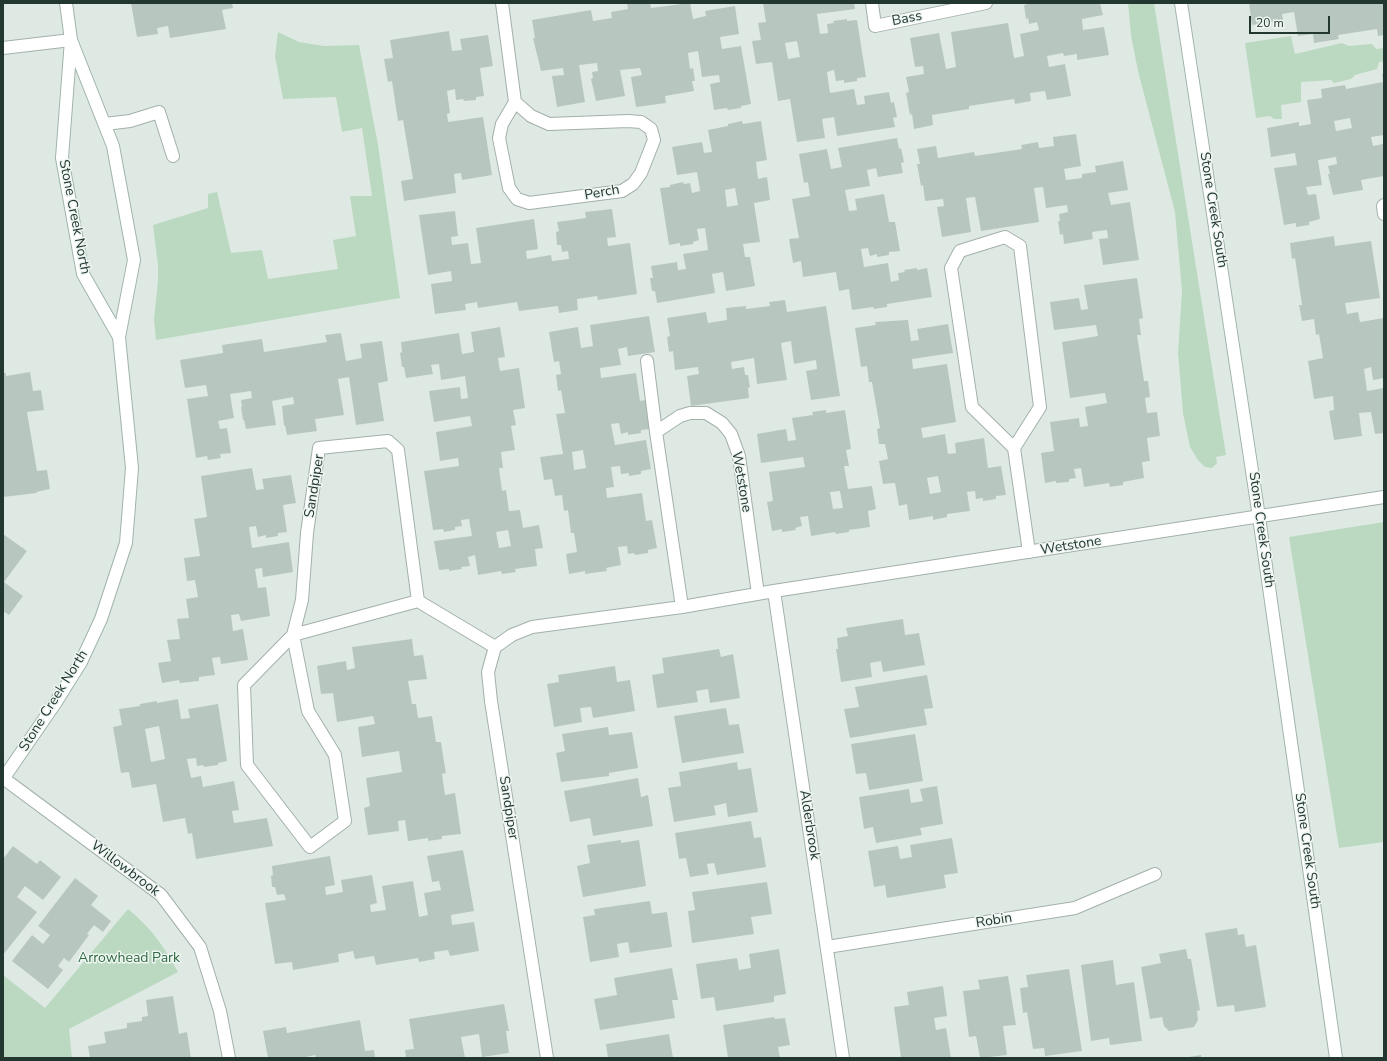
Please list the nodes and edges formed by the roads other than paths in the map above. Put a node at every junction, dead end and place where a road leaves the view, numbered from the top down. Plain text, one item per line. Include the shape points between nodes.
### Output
1 (66, 3) edge
2 (502, 3) edge
3 (872, 3) edge
4 (986, 3) edge
5 (1181, 3) edge
6 (71, 40) junction
7 (3, 48) edge
8 (515, 102) junction
9 (104, 124) junction
10 (173, 156) dead end
11 (1384, 205) edge
12 (1384, 214) edge
13 (119, 337) junction
14 (647, 361) dead end
15 (656, 432) junction
16 (1014, 448) junction
17 (1384, 497) edge
18 (1259, 517) junction
19 (1029, 552) junction
20 (774, 591) junction
21 (758, 594) junction
22 (418, 601) junction
23 (682, 607) junction
24 (293, 635) junction
25 (495, 647) junction
26 (3, 778) edge
27 (1155, 874) dead end
28 (827, 947) junction
29 (229, 1058) edge
30 (547, 1058) edge
31 (844, 1058) edge
32 (1336, 1058) edge

1 - 6 street, Stone Creek North
2 - 8 street
3 - 4 street, Bass via 875,26
5 - 18 street, Stone Creek South
6 - 7 street
6 - 9 street, Stone Creek North
6 - 13 street, Stone Creek North via 62,158 82,274
8 - 8 street, Perch via 531,116 549,124 641,122 651,129 654,140 641,173 633,184 622,191 529,204 518,199 509,188 499,138 502,124
9 - 10 street via 130,121 159,112
9 - 13 street, Stone Creek North via 113,146 134,260
11 - 12 street
13 - 26 street, Stone Creek North via 132,468 126,543 101,619 81,662
14 - 15 street
15 - 21 street, Wetstone via 680,416 706,413 722,423 731,434 739,456
15 - 23 street
16 - 16 street via 972,407 951,268 960,251 1005,238 1020,246 1040,407
16 - 19 street
17 - 18 street, Wetstone
18 - 19 street, Wetstone
18 - 32 street, Stone Creek South
19 - 20 street, Wetstone
20 - 21 street, Wetstone
20 - 28 street, Alderbrook
21 - 23 street, Wetstone
22 - 24 street
22 - 24 street, Sandpiper via 398,450 388,441 319,448 302,600
22 - 25 street
23 - 25 street, Wetstone via 532,627 512,635
24 - 24 street, Sandpiper via 244,685 247,765 310,847 345,821 336,755 308,711
25 - 30 street, Sandpiper via 488,672 491,701
26 - 29 street, Willowbrook via 161,895 200,947 220,1011
27 - 28 street, Robin via 1075,908
28 - 31 street, Alderbrook

